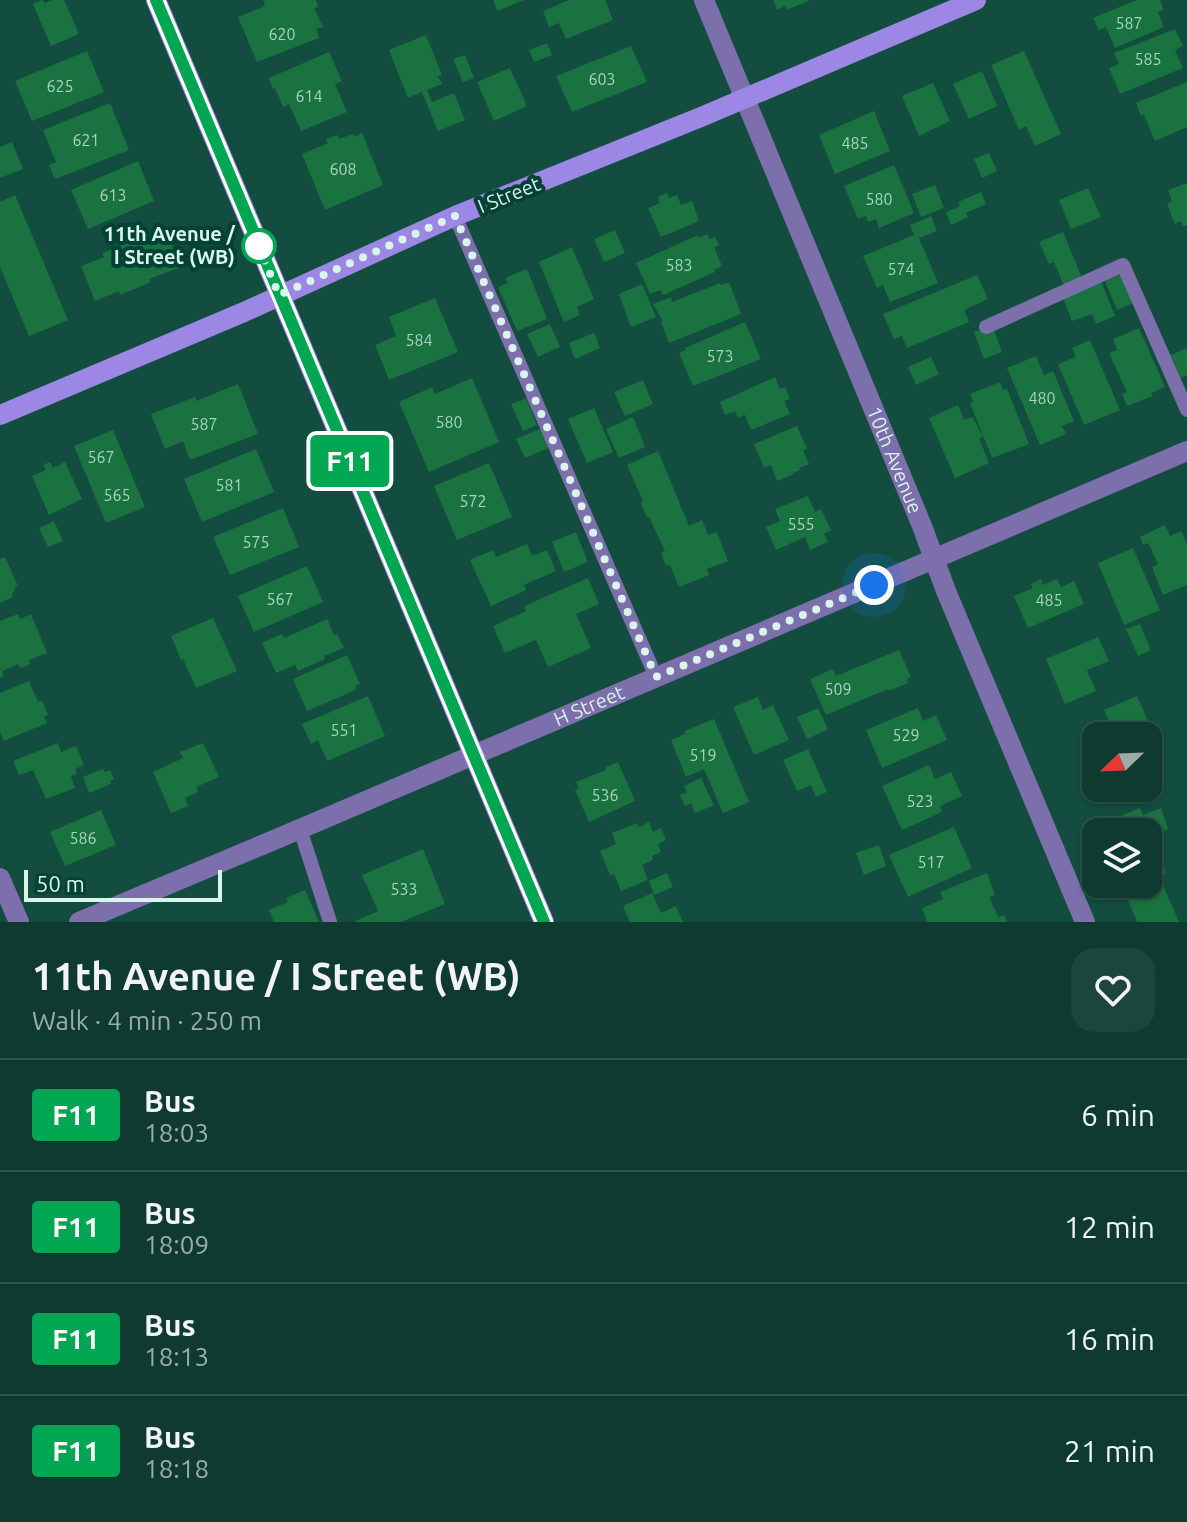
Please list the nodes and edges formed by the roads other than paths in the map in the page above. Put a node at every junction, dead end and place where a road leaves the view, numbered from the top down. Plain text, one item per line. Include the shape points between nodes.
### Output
1 (156, 0) edge
2 (704, 0) edge
3 (976, 0) edge
4 (745, 98) junction
5 (455, 216) junction
6 (279, 295) junction
7 (986, 327) dead end
8 (1187, 410) edge
9 (0, 415) edge
10 (1187, 451) edge
11 (935, 559) junction
12 (656, 677) junction
13 (475, 755) junction
14 (300, 829) junction
15 (0, 878) edge
16 (19, 922) edge
17 (79, 922) edge
18 (330, 922) edge
19 (544, 922) edge
20 (1085, 922) edge

1 - 6 street
2 - 4 street, 10th Avenue
3 - 4 street, I Street
4 - 5 street, I Street
4 - 11 street, 10th Avenue
5 - 6 street, I Street
5 - 12 lane
6 - 9 street, I Street
6 - 13 street
7 - 8 lane via 1123,265
10 - 11 street, H Street
11 - 12 street, H Street
11 - 20 street, 10th Avenue
12 - 13 street, H Street
13 - 14 street, H Street
13 - 19 street
14 - 17 street, H Street
14 - 18 lane
15 - 16 street

